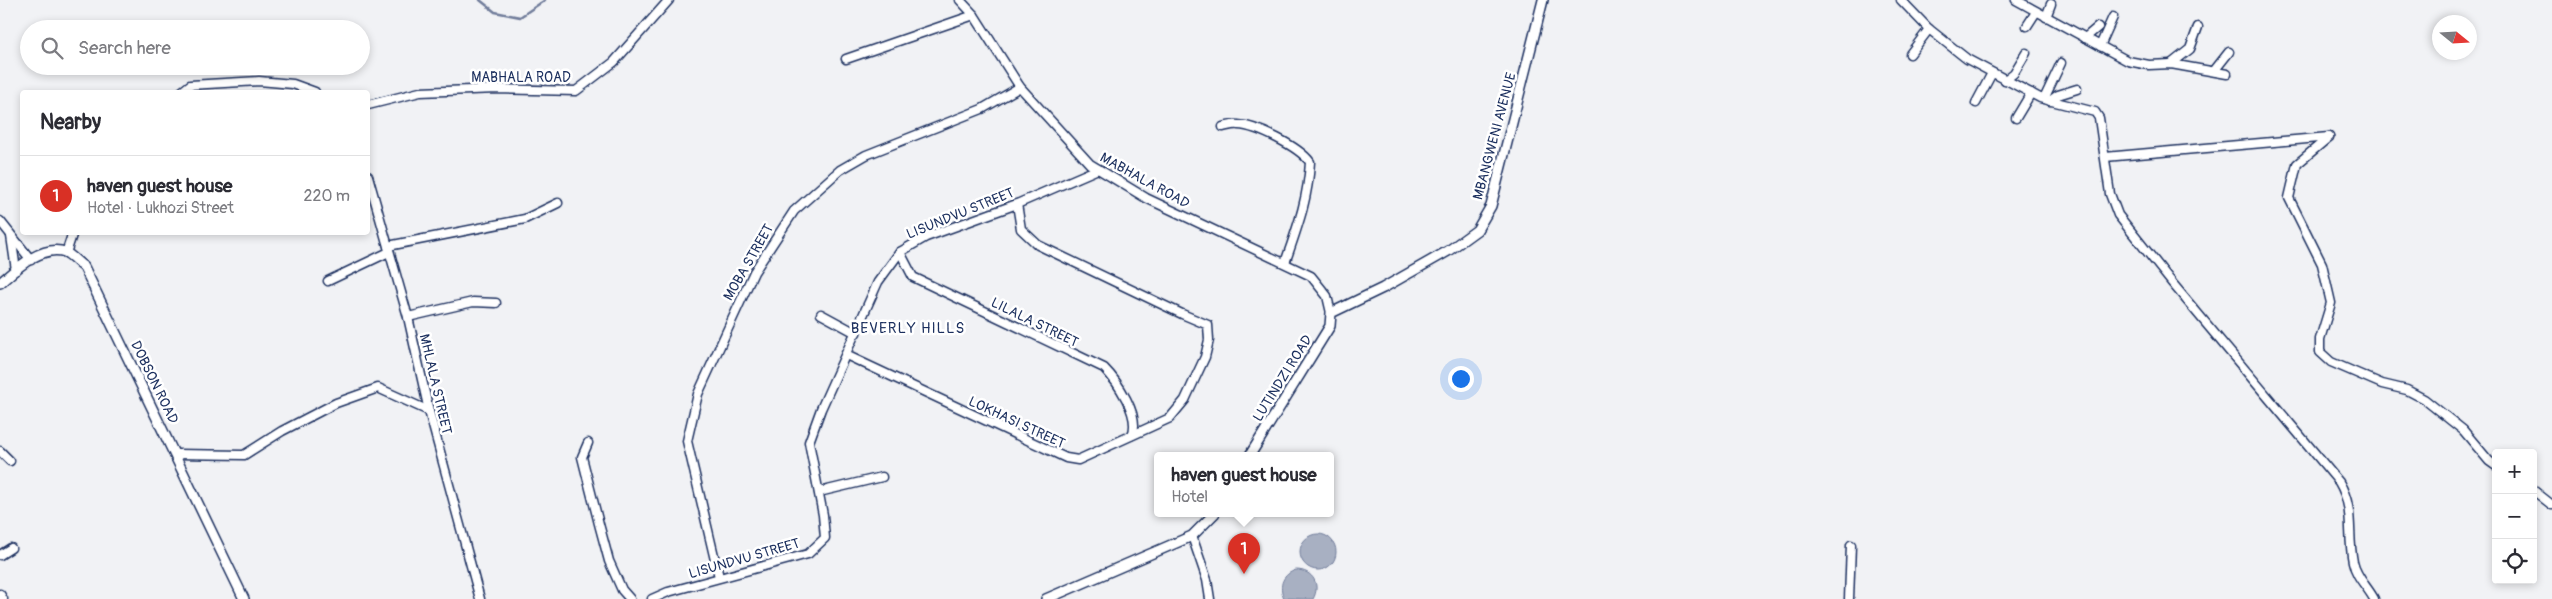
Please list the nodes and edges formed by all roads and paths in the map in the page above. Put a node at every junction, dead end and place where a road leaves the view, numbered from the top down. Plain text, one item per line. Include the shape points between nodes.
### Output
1 (669, 0) edge
2 (960, 0) edge
3 (1543, 0) edge
4 (1901, 0) edge
5 (2016, 0) edge
6 (2035, 0) edge
7 (2051, 4) dead end
8 (2034, 10) junction
9 (974, 15) junction
10 (2046, 17) junction
11 (2113, 17) dead end
12 (2027, 26) dead end
13 (2098, 27) dead end
14 (2198, 27) dead end
15 (1929, 29) junction
16 (2085, 38) junction
17 (2100, 46) junction
18 (2229, 52) dead end
19 (2026, 53) dead end
20 (1910, 54) dead end
21 (846, 59) dead end
22 (2061, 63) dead end
23 (2171, 64) junction
24 (2214, 71) junction
25 (1992, 73) junction
26 (2227, 74) dead end
27 (2005, 80) junction
28 (1020, 86) junction
29 (2078, 89) dead end
30 (184, 90) edge
31 (310, 90) edge
32 (2031, 93) junction
33 (2047, 100) junction
34 (1976, 103) dead end
35 (370, 105) edge
36 (2016, 118) dead end
37 (1223, 127) dead end
38 (2105, 157) junction
39 (1098, 169) junction
40 (370, 183) edge
41 (558, 204) dead end
42 (1017, 204) junction
43 (0, 221) edge
44 (10, 234) junction
45 (72, 235) edge
46 (388, 249) junction
47 (66, 252) junction
48 (900, 252) junction
49 (30, 260) junction
50 (1285, 263) junction
51 (16, 270) junction
52 (328, 281) dead end
53 (0, 283) edge
54 (496, 303) dead end
55 (1331, 313) junction
56 (822, 314) dead end
57 (408, 317) junction
58 (856, 333) junction
59 (846, 355) junction
60 (429, 410) junction
61 (1132, 435) junction
62 (588, 442) dead end
63 (0, 451) edge
64 (1252, 452) edge
65 (176, 454) junction
66 (10, 461) dead end
67 (2492, 463) edge
68 (882, 477) dead end
69 (819, 492) junction
70 (2537, 493) edge
71 (2552, 505) edge
72 (1211, 517) edge
73 (1192, 536) junction
74 (1850, 545) dead end
75 (11, 548) dead end
76 (0, 555) edge
77 (719, 578) junction
78 (0, 594) edge
79 (3, 599) edge
80 (244, 599) edge
81 (480, 599) edge
82 (630, 599) edge
83 (652, 599) edge
84 (1046, 599) edge
85 (1210, 599) edge
86 (1849, 599) edge
87 (2374, 599) edge

1 - 35 street, MABHALA ROAD via 614,62 576,91 497,89 420,92
2 - 9 street, MABHALA ROAD
3 - 55 street, MBANGWENI AVENUE via 1491,206 1477,230 1448,251 1383,288
4 - 15 street
5 - 8 street
6 - 8 street
7 - 10 street
8 - 10 street
8 - 12 street
9 - 21 street
9 - 28 street, MABHALA ROAD
10 - 16 street
11 - 17 street
13 - 16 street
14 - 23 street via 2190,49
15 - 20 street
15 - 25 street via 1966,58
16 - 17 street
17 - 23 street via 2138,64
18 - 24 street
19 - 27 street via 2014,74
22 - 33 street
23 - 24 street
24 - 26 street
25 - 27 street
25 - 34 street
27 - 32 street
28 - 39 street, MABHALA ROAD
28 - 77 street, MOBA STREET via 982,109 866,155 840,170 794,211 754,272 698,394 687,441
29 - 33 street
30 - 31 street via 190,85 259,81 293,84
32 - 33 street
32 - 36 street
33 - 38 street via 2095,112 2100,118
37 - 50 street via 1238,124 1254,129 1303,152 1310,162 1305,208
38 - 67 street via 2329,137 2297,164 2289,198 2322,264 2332,303 2320,339 2320,352 2331,362 2424,399 2463,430
38 - 87 street via 2110,194 2130,233 2339,482 2350,508 2353,562
39 - 42 street, LISUNDVU STREET
39 - 50 street, MABHALA ROAD via 1146,198
40 - 46 street, MHLALA STREET
41 - 46 street via 525,219
42 - 48 street, LISUNDVU STREET via 926,237
42 - 61 street, LOKHASI STREET via 1021,229 1038,245 1208,325 1205,357 1184,400 1170,418
43 - 44 street
44 - 49 street
44 - 51 street
45 - 47 street
46 - 52 street
46 - 57 street, MHLALA STREET
47 - 49 street via 49,251
47 - 65 street, DOBSON ROAD via 84,267
48 - 58 street, LISUNDVU STREET via 878,282
48 - 61 street, LILALA STREET via 913,277 1104,368 1120,388 1134,418
49 - 51 street
50 - 55 street, MABHALA ROAD via 1311,276 1327,296
51 - 53 street
54 - 57 street via 474,302
55 - 64 street, LUTINDZI ROAD via 1330,326
56 - 58 street
57 - 60 street, MHLALA STREET
58 - 59 street, LISUNDVU STREET
59 - 61 street, LOKHASI STREET via 1066,458 1078,460
59 - 69 street, LISUNDVU STREET via 809,442
60 - 65 street via 378,388 336,403 244,455
60 - 81 street, MHLALA STREET
62 - 82 street via 582,457 604,543 622,590
63 - 66 street
65 - 80 street, DOBSON ROAD
68 - 69 street
69 - 77 street, LISUNDVU STREET via 825,538 808,554
70 - 71 street
72 - 73 street
73 - 84 street
73 - 85 street via 1208,580
74 - 86 street
75 - 76 street
77 - 83 street, LISUNDVU STREET
78 - 79 street

